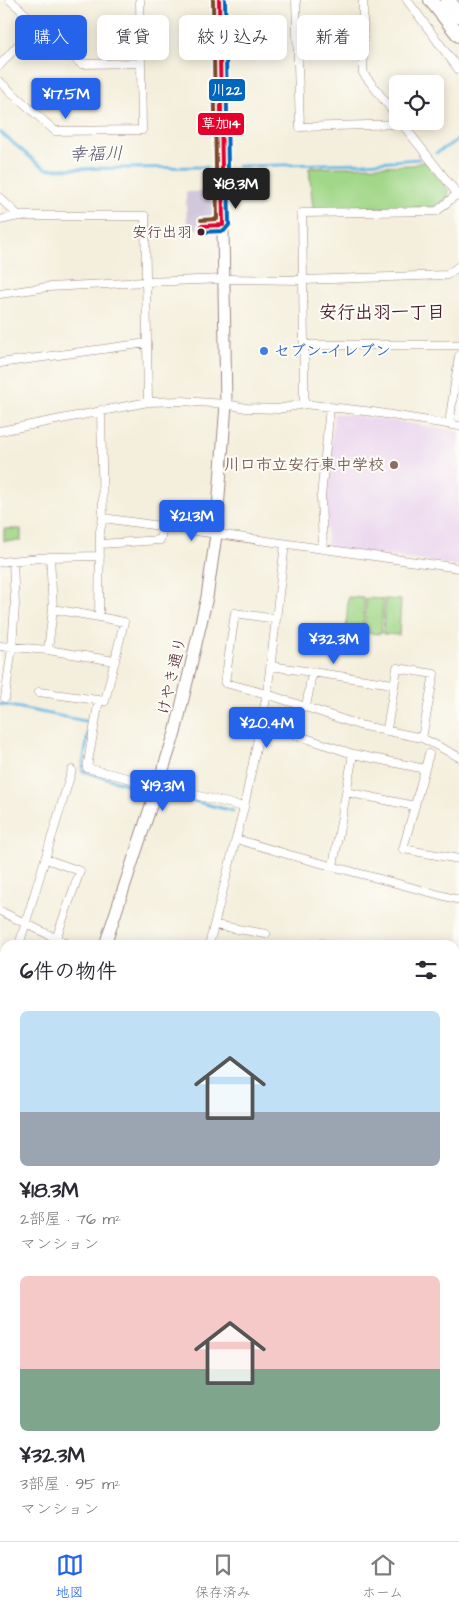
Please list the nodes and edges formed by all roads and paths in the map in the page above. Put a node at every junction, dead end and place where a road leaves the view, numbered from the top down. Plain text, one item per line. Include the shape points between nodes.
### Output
1 (10, 0) edge
2 (140, 0) edge
3 (218, 0) edge
4 (296, 0) edge
5 (364, 0) edge
6 (407, 0) edge
7 (431, 0) edge
8 (437, 0) edge
9 (448, 0) edge
10 (26, 15) edge
11 (459, 15) edge
12 (459, 29) edge
13 (459, 35) edge
14 (15, 48) edge
15 (76, 60) edge
16 (142, 64) junction
17 (0, 65) edge
18 (459, 70) edge
19 (0, 82) edge
20 (389, 106) edge
21 (389, 122) edge
22 (407, 130) edge
23 (458, 195) edge
24 (0, 198) edge
25 (19, 216) junction
26 (0, 220) edge
27 (459, 266) edge
28 (224, 279) junction
29 (303, 280) junction
30 (146, 282) junction
31 (0, 294) edge
32 (147, 343) junction
33 (459, 345) edge
34 (304, 346) junction
35 (459, 356) edge
36 (0, 363) edge
37 (148, 402) junction
38 (226, 404) junction
39 (304, 404) junction
40 (330, 407) junction
41 (101, 410) junction
42 (449, 424) junction
43 (459, 426) edge
44 (0, 431) edge
45 (103, 518) junction
46 (163, 527) junction
47 (216, 535) junction
48 (100, 544) junction
49 (285, 544) junction
50 (323, 548) junction
51 (100, 556) junction
52 (50, 557) junction
53 (0, 562) edge
54 (13, 562) junction
55 (459, 568) edge
56 (53, 609) junction
57 (99, 617) junction
58 (276, 618) junction
59 (0, 646) edge
60 (12, 647) junction
61 (48, 650) junction
62 (115, 661) junction
63 (271, 666) junction
64 (312, 673) junction
65 (393, 684) junction
66 (39, 692) dead end
67 (267, 694) junction
68 (5, 698) dead end
69 (98, 700) junction
70 (306, 707) junction
71 (260, 723) junction
72 (387, 729) junction
73 (422, 738) junction
74 (459, 748) edge
75 (353, 754) junction
76 (428, 754) dead end
77 (458, 757) edge
78 (425, 769) junction
79 (72, 770) dead end
80 (158, 787) junction
81 (346, 792) junction
82 (415, 806) junction
83 (244, 807) junction
84 (236, 839) junction
85 (46, 859) junction
86 (459, 859) edge
87 (333, 866) junction
88 (459, 900) edge
89 (0, 911) edge
90 (26, 924) junction
91 (215, 924) junction
92 (266, 934) dead end
93 (56, 939) joint
94 (21, 940) edge
95 (107, 940) edge
96 (210, 940) edge

1 - 10 street
2 - 16 street
3 - 28 street, けやき通り
4 - 21 street via 300,127
5 - 20 street via 364,73
6 - 18 street
7 - 13 highway
8 - 12 highway
9 - 11 highway
14 - 17 street
15 - 16 street via 81,64
16 - 19 street via 142,130 55,131
22 - 23 street
23 - 29 street via 437,211 302,213
24 - 25 street
25 - 26 street
25 - 30 street via 145,216
27 - 29 street via 447,275
28 - 29 street
28 - 30 street
28 - 38 street, けやき通り
29 - 34 street
30 - 31 street via 48,287
30 - 32 street
32 - 36 street
32 - 37 street
33 - 34 street
34 - 39 street
35 - 42 street
37 - 38 street
37 - 41 street
38 - 39 street via 278,409
38 - 47 street, けやき通り
39 - 40 street
40 - 42 street
40 - 50 street via 321,497
41 - 44 street
41 - 45 street
42 - 43 street
45 - 46 street
45 - 48 street
46 - 47 street
46 - 48 street via 160,540
47 - 49 street
47 - 80 street, けやき通り via 207,597 191,669
48 - 51 street
49 - 50 street
49 - 58 street
50 - 55 street
51 - 52 street
51 - 57 street
52 - 54 street
52 - 56 street
53 - 54 street
54 - 60 street via 15,605
56 - 57 street
56 - 61 street
57 - 62 street via 124,622
58 - 63 street
58 - 67 street via 235,613 226,683
59 - 60 street
60 - 61 street
60 - 68 street
61 - 62 street
62 - 69 street via 105,701
63 - 64 street
63 - 67 street
64 - 65 street
64 - 70 street
65 - 72 street
65 - 73 street via 397,668 434,674
66 - 69 street
67 - 70 street
67 - 71 street
69 - 80 street via 87,768
70 - 72 street via 359,725
71 - 75 street
71 - 83 street
72 - 73 street
73 - 77 street
74 - 77 street
75 - 78 street
75 - 81 street
76 - 78 street
78 - 82 street
79 - 85 street
80 - 83 street
80 - 95 street, けやき通り
81 - 82 street
81 - 87 street
82 - 86 street via 403,848
83 - 84 street
84 - 87 street
84 - 91 street
85 - 90 street
85 - 93 street via 80,871
87 - 88 street
89 - 90 street
90 - 93 street
90 - 94 street
91 - 92 street
91 - 96 street

